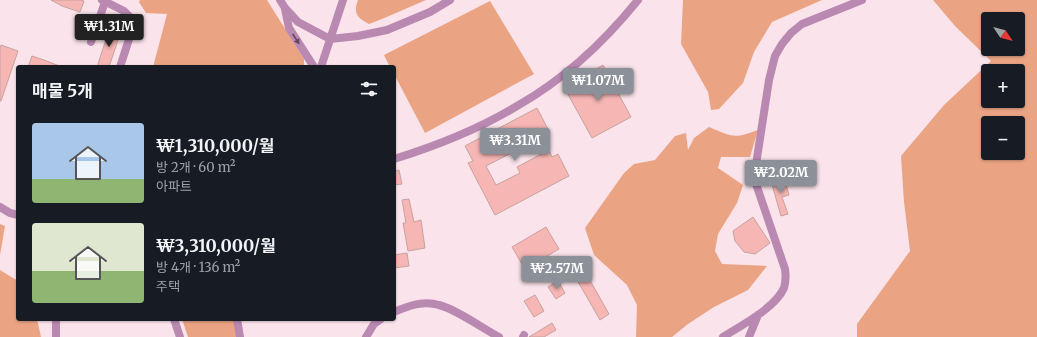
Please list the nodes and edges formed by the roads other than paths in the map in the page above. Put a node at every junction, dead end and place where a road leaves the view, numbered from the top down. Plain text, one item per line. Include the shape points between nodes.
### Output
1 (280, 0) edge
2 (343, 0) edge
3 (450, 0) edge
4 (638, 0) edge
5 (862, 0) edge
6 (104, 1) edge
7 (285, 8) junction
8 (330, 39) junction
9 (91, 42) dead end
10 (121, 65) edge
11 (313, 65) edge
12 (322, 65) edge
13 (396, 158) edge
14 (0, 207) edge
15 (16, 215) edge
16 (396, 311) edge
17 (758, 314) junction
18 (56, 321) edge
19 (175, 321) edge
20 (237, 321) edge
21 (378, 321) edge
22 (56, 337) edge
23 (180, 337) edge
24 (240, 337) edge
25 (366, 337) edge
26 (499, 337) edge
27 (723, 337) edge
28 (749, 337) edge

1 - 7 street
2 - 8 street
3 - 8 street via 430,12 387,30
4 - 13 street via 605,37 576,64 517,106 424,150
5 - 17 street via 802,24 791,33 775,56 755,171 756,184 785,269 786,279 777,299
6 - 9 street
6 - 10 street via 124,11 132,19 132,30
7 - 8 street via 298,22
7 -> 11 street via 289,28
8 - 12 street
14 - 15 street
16 - 26 street via 420,304 439,305
17 - 27 street
17 - 28 street
18 - 22 street
19 - 23 street
20 - 24 street
21 - 25 street

